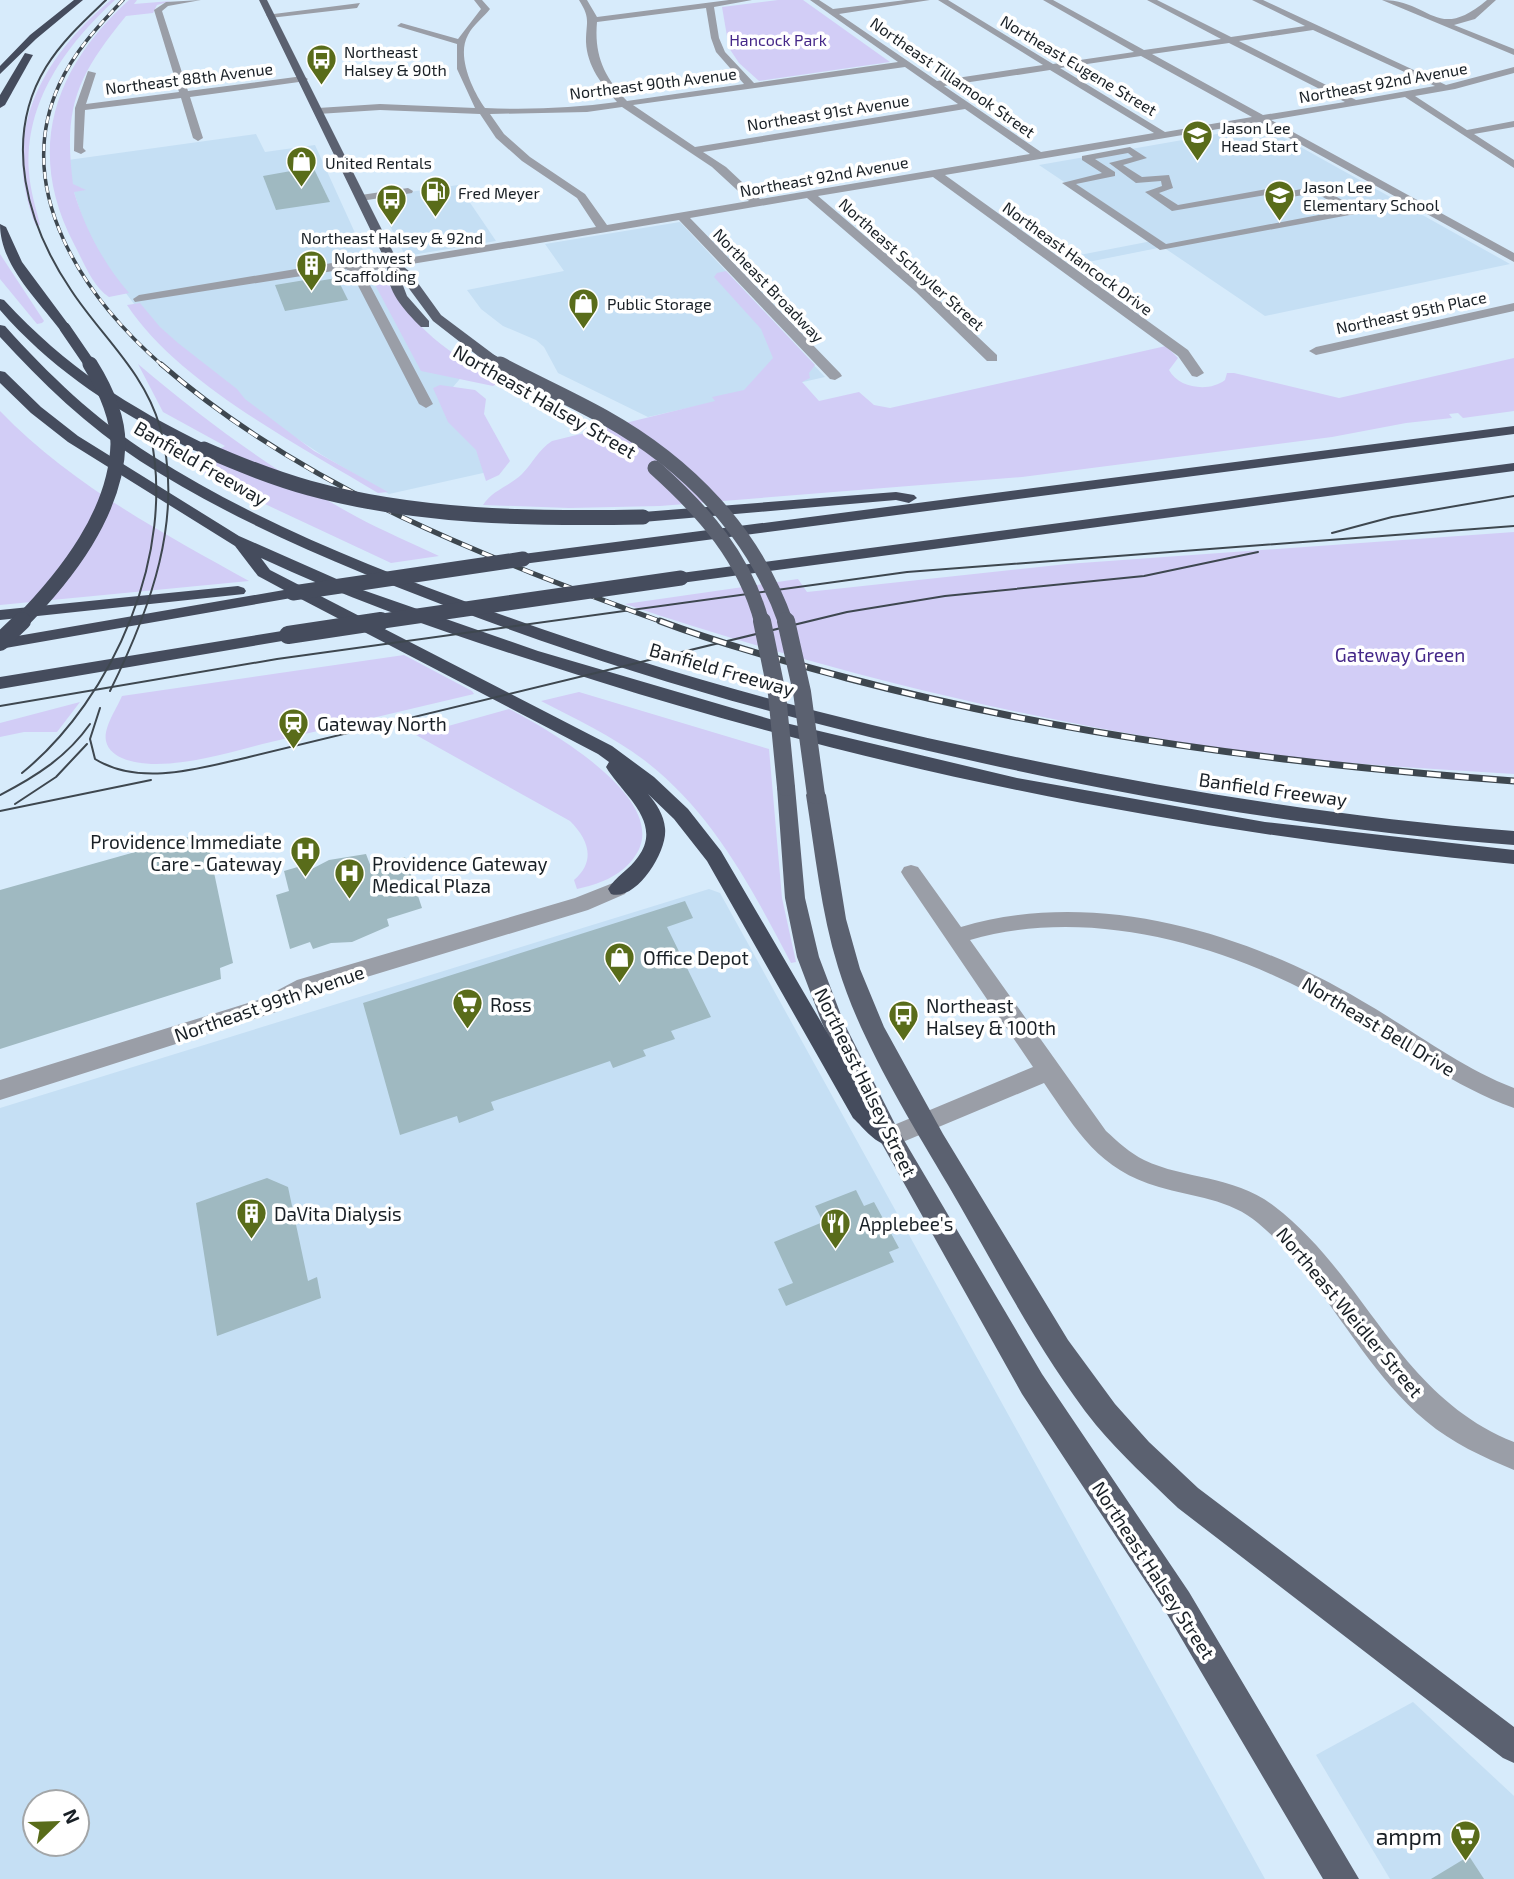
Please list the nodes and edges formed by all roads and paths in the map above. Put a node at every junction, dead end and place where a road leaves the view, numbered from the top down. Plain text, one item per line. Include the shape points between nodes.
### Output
1 (63, 0) edge
2 (79, 0) edge
3 (197, 0) edge
4 (263, 0) edge
5 (380, 0) edge
6 (402, 0) edge
7 (478, 0) edge
8 (583, 0) edge
9 (748, 0) edge
10 (814, 0) edge
11 (926, 0) edge
12 (942, 0) edge
13 (1047, 0) edge
14 (1151, 0) edge
15 (1256, 0) edge
16 (1386, 0) edge
17 (1492, 0) edge
18 (386, 1) edge
19 (357, 5) dead end
20 (709, 5) junction
21 (832, 12) junction
22 (270, 15) junction
23 (56, 18) junction
24 (592, 20) junction
25 (1446, 24) junction
26 (401, 26) dead end
27 (1315, 27) junction
28 (23, 32) dead end
29 (1230, 40) junction
30 (461, 43) junction
31 (1514, 52) edge
32 (1142, 53) junction
33 (906, 64) junction
34 (1051, 66) junction
35 (0, 71) edge
36 (1512, 71) edge
37 (91, 73) dead end
38 (303, 79) junction
39 (935, 84) junction
40 (752, 86) junction
41 (1446, 88) junction
42 (185, 94) junction
43 (1406, 94) junction
44 (1355, 103) junction
45 (0, 105) edge
46 (625, 105) junction
47 (967, 106) junction
48 (80, 108) junction
49 (318, 111) junction
50 (481, 111) junction
51 (1262, 119) junction
52 (1514, 124) edge
53 (1465, 133) junction
54 (1164, 135) junction
55 (198, 138) dead end
56 (694, 150) junction
57 (81, 151) dead end
58 (1040, 156) junction
59 (1514, 165) edge
60 (935, 173) junction
61 (408, 191) dead end
62 (810, 195) junction
63 (361, 198) junction
64 (757, 203) junction
65 (1355, 211) joint
66 (681, 215) junction
67 (0, 228) edge
68 (603, 229) junction
69 (1514, 258) edge
70 (393, 264) junction
71 (356, 270) junction
72 (139, 299) dead end
73 (0, 303) edge
74 (1514, 307) edge
75 (0, 329) edge
76 (434, 333) dead end
77 (1315, 351) dead end
78 (463, 355) dead end
79 (992, 358) dead end
80 (485, 362) junction
81 (1197, 373) dead end
82 (0, 375) edge
83 (835, 376) dead end
84 (426, 404) dead end
85 (1514, 430) edge
86 (1514, 467) edge
87 (952, 502) junction
88 (241, 543) junction
89 (293, 593) junction
90 (0, 615) edge
91 (0, 643) edge
92 (0, 683) edge
93 (605, 750) junction
94 (1514, 838) edge
95 (1514, 857) edge
96 (911, 872) dead end
97 (618, 889) joint
98 (955, 937) junction
99 (1048, 1071) junction
100 (0, 1090) edge
101 (1514, 1098) edge
102 (925, 1123) junction
103 (890, 1137) junction
104 (1514, 1456) edge
105 (1514, 1747) edge
106 (1342, 1879) edge

1 - 28 highway
2 - 23 highway
3 - 42 street via 159,8
4 - 22 main road, Northeast Halsey Street
5 - 18 street
6 - 18 street
7 - 30 street via 486,9
8 - 24 street
9 - 20 street
10 - 21 street, Northeast Tillamook Street
11 - 21 street
12 - 34 street, Northeast Eugene Street
13 - 32 street
14 - 29 street
15 - 27 street
16 - 25 street
17 - 25 street via 1472,17
19 - 22 street
20 - 24 street
20 - 40 street via 720,50
21 - 33 street, Northeast Tillamook Street
22 - 38 main road, Northeast Halsey Street
23 - 35 highway
23 - 45 highway via 21,65
24 - 46 street via 588,41 592,57
25 - 31 street
26 - 30 street
27 - 29 street
27 - 41 street
29 - 32 street
29 - 44 street
30 - 50 street via 462,69
32 - 34 street
32 - 51 street
33 - 39 street, Northeast Tillamook Street
33 - 40 street, Northeast 90th Avenue
34 - 39 street
34 - 54 street, Northeast Eugene Street
36 - 41 street, Northeast 92nd Avenue
37 - 48 street
38 - 42 street, Northeast 88th Avenue
38 - 49 main road, Northeast Halsey Street
39 - 47 street, Northeast Tillamook Street
40 - 46 street, Northeast 90th Avenue
41 - 43 street, Northeast 92nd Avenue
42 - 48 street, Northeast 88th Avenue
42 - 55 street
43 - 44 street, Northeast 92nd Avenue
43 - 53 street
44 - 51 street, Northeast 92nd Avenue
46 - 50 street, Northeast 90th Avenue via 566,111
46 - 56 street
47 - 56 street, Northeast 91st Avenue
47 - 58 street, Northeast Tillamook Street
48 - 57 street
49 - 50 street, Northeast 90th Avenue via 380,107
49 - 63 main road, Northeast Halsey Street
50 - 68 street via 518,153 581,197
51 - 54 street, Northeast 92nd Avenue
51 - 69 street
52 - 53 street
53 - 59 street
54 - 58 street, Northeast 92nd Avenue
56 - 64 street
58 - 60 street, Northeast 92nd Avenue
60 - 62 street, Northeast 92nd Avenue
60 - 81 street, Northeast Hancock Drive via 1183,353
61 - 63 street
62 - 64 street, Northeast 92nd Avenue
62 - 79 street, Northeast Schuyler Street
63 - 70 main road, Northeast Halsey Street
64 - 66 street, Northeast 92nd Avenue
65 - 65 street via 1164,248 1068,183 1111,174 1086,158 1130,150 1142,158 1114,163 1140,181 1165,177 1168,188 1150,192 1177,209 1267,192 1279,196 1318,189
66 - 68 street, Northeast 92nd Avenue
66 - 83 street, Northeast Broadway
67 - 91 highway, bridge via 16,263 90,363 117,428 116,465 105,502 71,563
68 - 70 street, Northeast 92nd Avenue
70 - 71 street, Northeast 92nd Avenue
70 - 76 main road, Northeast Halsey Street via 391,278 397,289
70 - 80 main road, Northeast Halsey Street via 407,275 437,318
71 - 72 street, Northeast 92nd Avenue via 338,266
71 - 84 street
73 - 87 highway, bridge via 41,347 140,415 262,474 314,489 410,508 538,518 643,517 896,496
74 - 77 street, Northeast 95th Place
75 - 94 highway, Banfield Freeway via 45,379 88,416 203,492 361,566 572,645 789,710 1056,773 1273,812
78 - 80 main road, Northeast Halsey Street
80 - 102 main road, Northeast Halsey Street, bridge via 591,410 642,440 691,478 733,523 771,582 789,629 800,681 836,919 849,969 873,1030
80 - 103 main road, Northeast Halsey Street, bridge via 627,446 676,484 715,527 740,565 767,631 779,703 795,898 808,957 834,1023
82 - 88 highway, Banfield Freeway via 80,447
85 - 87 highway
86 - 92 highway, bridge via 681,578 288,635
87 - 89 highway, bridge
88 - 93 highway via 264,573
88 - 95 highway, Banfield Freeway via 333,584 485,640 677,700 844,745 1005,782 1224,822
89 - 90 highway via 255,589
89 - 91 highway
93 - 97 highway via 619,775 646,805 656,829 651,856 642,870
93 - 103 highway via 647,782 699,834 861,1111
96 - 98 street, Northeast Weidler Street
97 - 100 street, Northeast 99th Avenue via 569,908 298,989 268,1006
98 - 99 street, Northeast Weidler Street
98 - 101 street, Northeast Bell Drive via 999,924 1064,920 1191,938 1312,983 1441,1064
99 - 102 street
99 - 104 street, Northeast Weidler Street via 1092,1133 1113,1153 1140,1170 1230,1195 1265,1213 1307,1256 1398,1374 1426,1403 1455,1427
102 - 103 street
102 - 105 main road, Northeast Halsey Street via 1059,1349 1105,1414 1139,1452 1256,1552
103 - 106 main road, Northeast Halsey Street via 1032,1384 1178,1603

